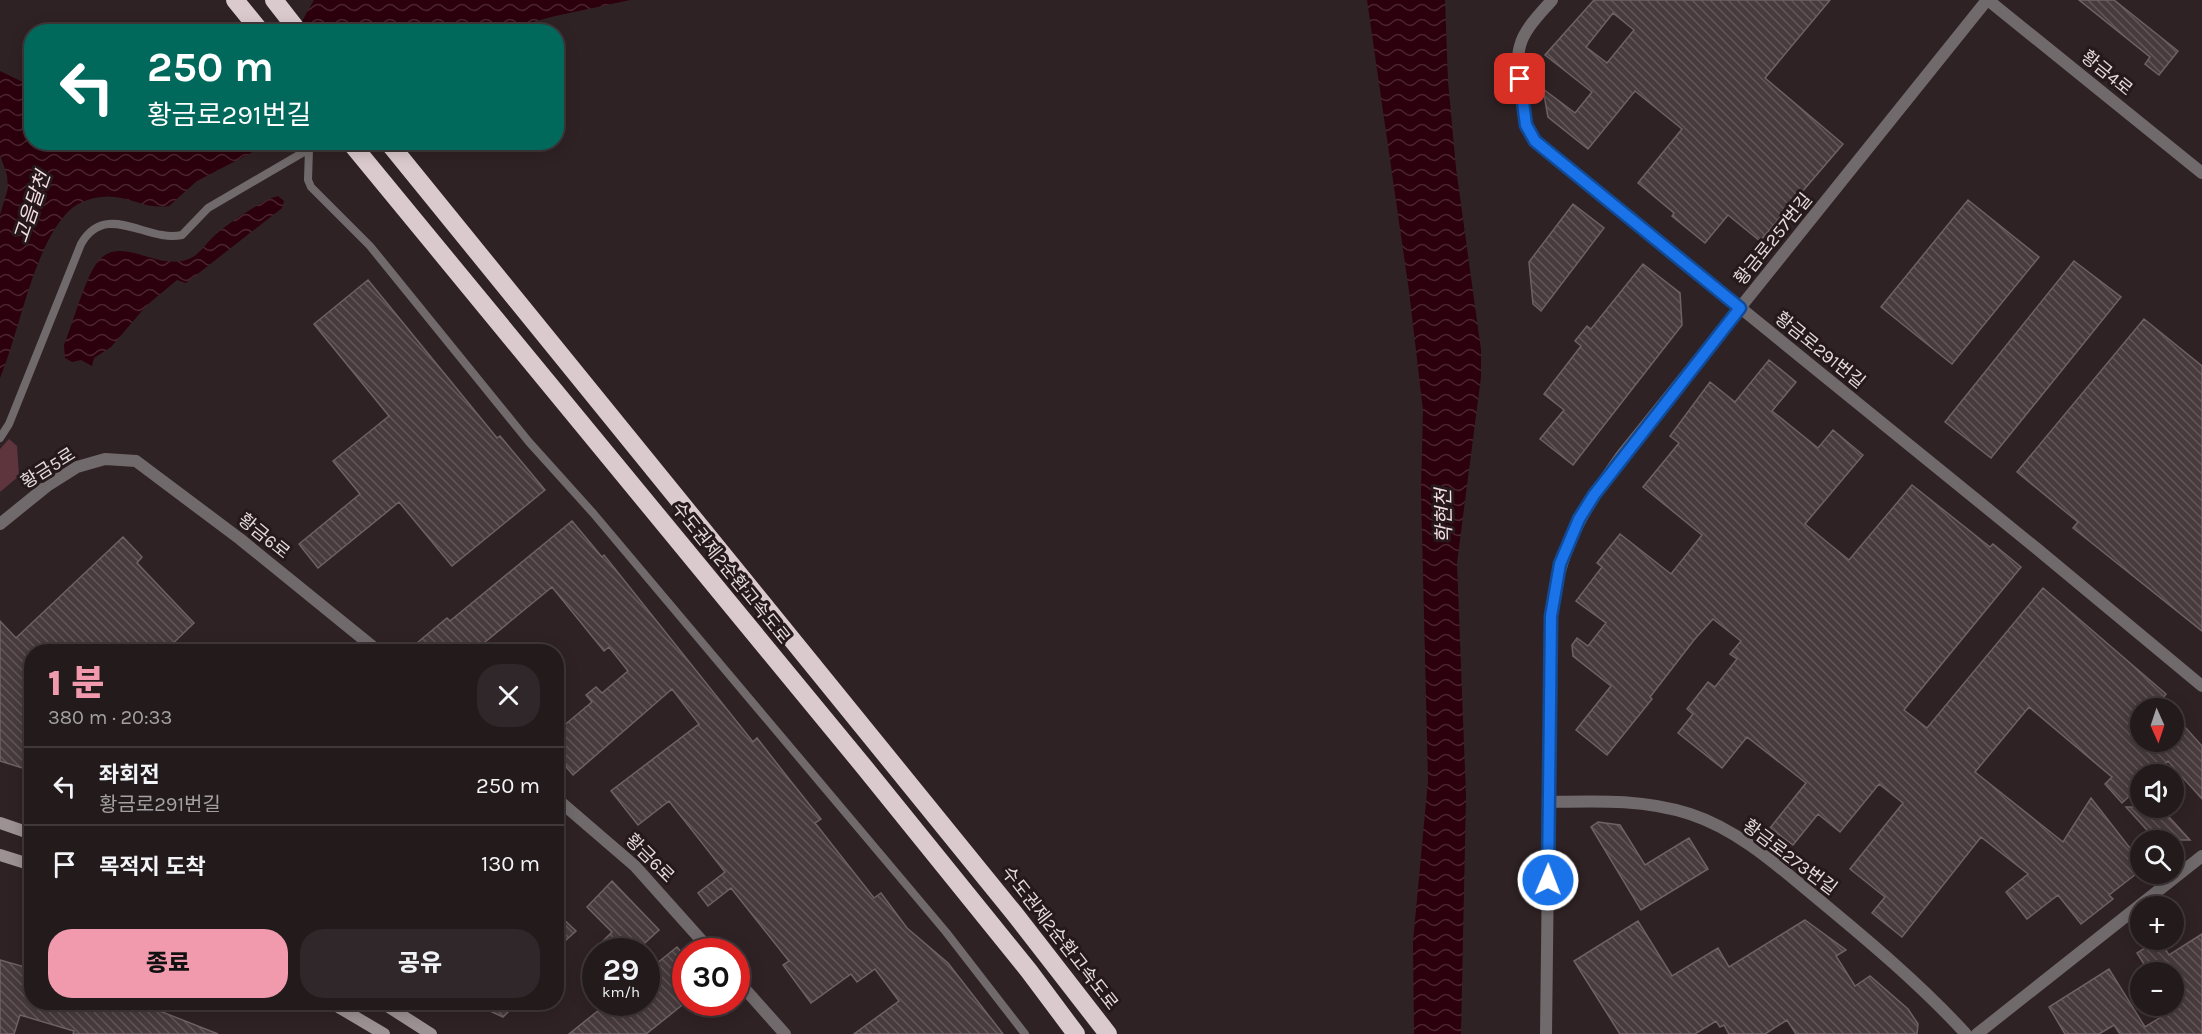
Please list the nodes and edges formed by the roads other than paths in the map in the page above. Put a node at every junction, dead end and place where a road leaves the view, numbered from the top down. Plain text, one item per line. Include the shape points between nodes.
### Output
1 (235, 0) edge
2 (274, 0) edge
3 (1552, 0) edge
4 (1988, 0) edge
5 (254, 24) edge
6 (293, 24) edge
7 (307, 150) edge
8 (309, 150) edge
9 (356, 150) edge
10 (394, 150) edge
11 (2202, 173) edge
12 (1740, 308) junction
13 (0, 438) edge
14 (122, 459) joint
15 (0, 524) edge
16 (369, 644) edge
17 (2202, 686) edge
18 (1550, 802) junction
19 (564, 805) edge
20 (0, 823) edge
21 (24, 831) edge
22 (0, 855) edge
23 (2202, 856) edge
24 (24, 862) edge
25 (699, 938) edge
26 (750, 995) edge
27 (344, 1010) edge
28 (394, 1010) edge
29 (384, 1034) edge
30 (431, 1034) edge
31 (785, 1034) edge
32 (1025, 1034) edge
33 (1076, 1034) edge
34 (1108, 1034) edge
35 (1546, 1034) edge
36 (1966, 1034) edge
37 (1977, 1034) edge

1 - 5 highway
2 - 6 highway
3 - 12 street, 황금로291번길 via 1520,46 1524,114 1529,133
4 - 11 street, 황금4로
4 - 12 street, 황금로257번길
7 - 13 lane via 208,208 182,235 166,236 113,223 92,230 81,244
8 - 32 lane via 311,187 369,246 529,442 946,932
9 - 33 highway, 수도권제2순환고속도로 via 865,768
10 - 34 highway, 수도권제2순환고속도로
12 - 17 street, 황금로291번길
12 - 18 street, 황금로257번길 via 1621,456 1568,543 1554,587 1551,616
14 - 15 street, 황금5로 via 77,466
14 - 16 street, 황금6로 via 136,461 162,478
18 - 35 street, 황금로257번길
18 - 36 street, 황금로273번길 via 1645,803 1692,815 1719,827 1770,860 1849,925
19 - 25 street, 황금6로 via 635,866
20 - 21 main road
22 - 24 main road
23 - 37 street
26 - 31 street
27 - 29 main road
28 - 30 main road

